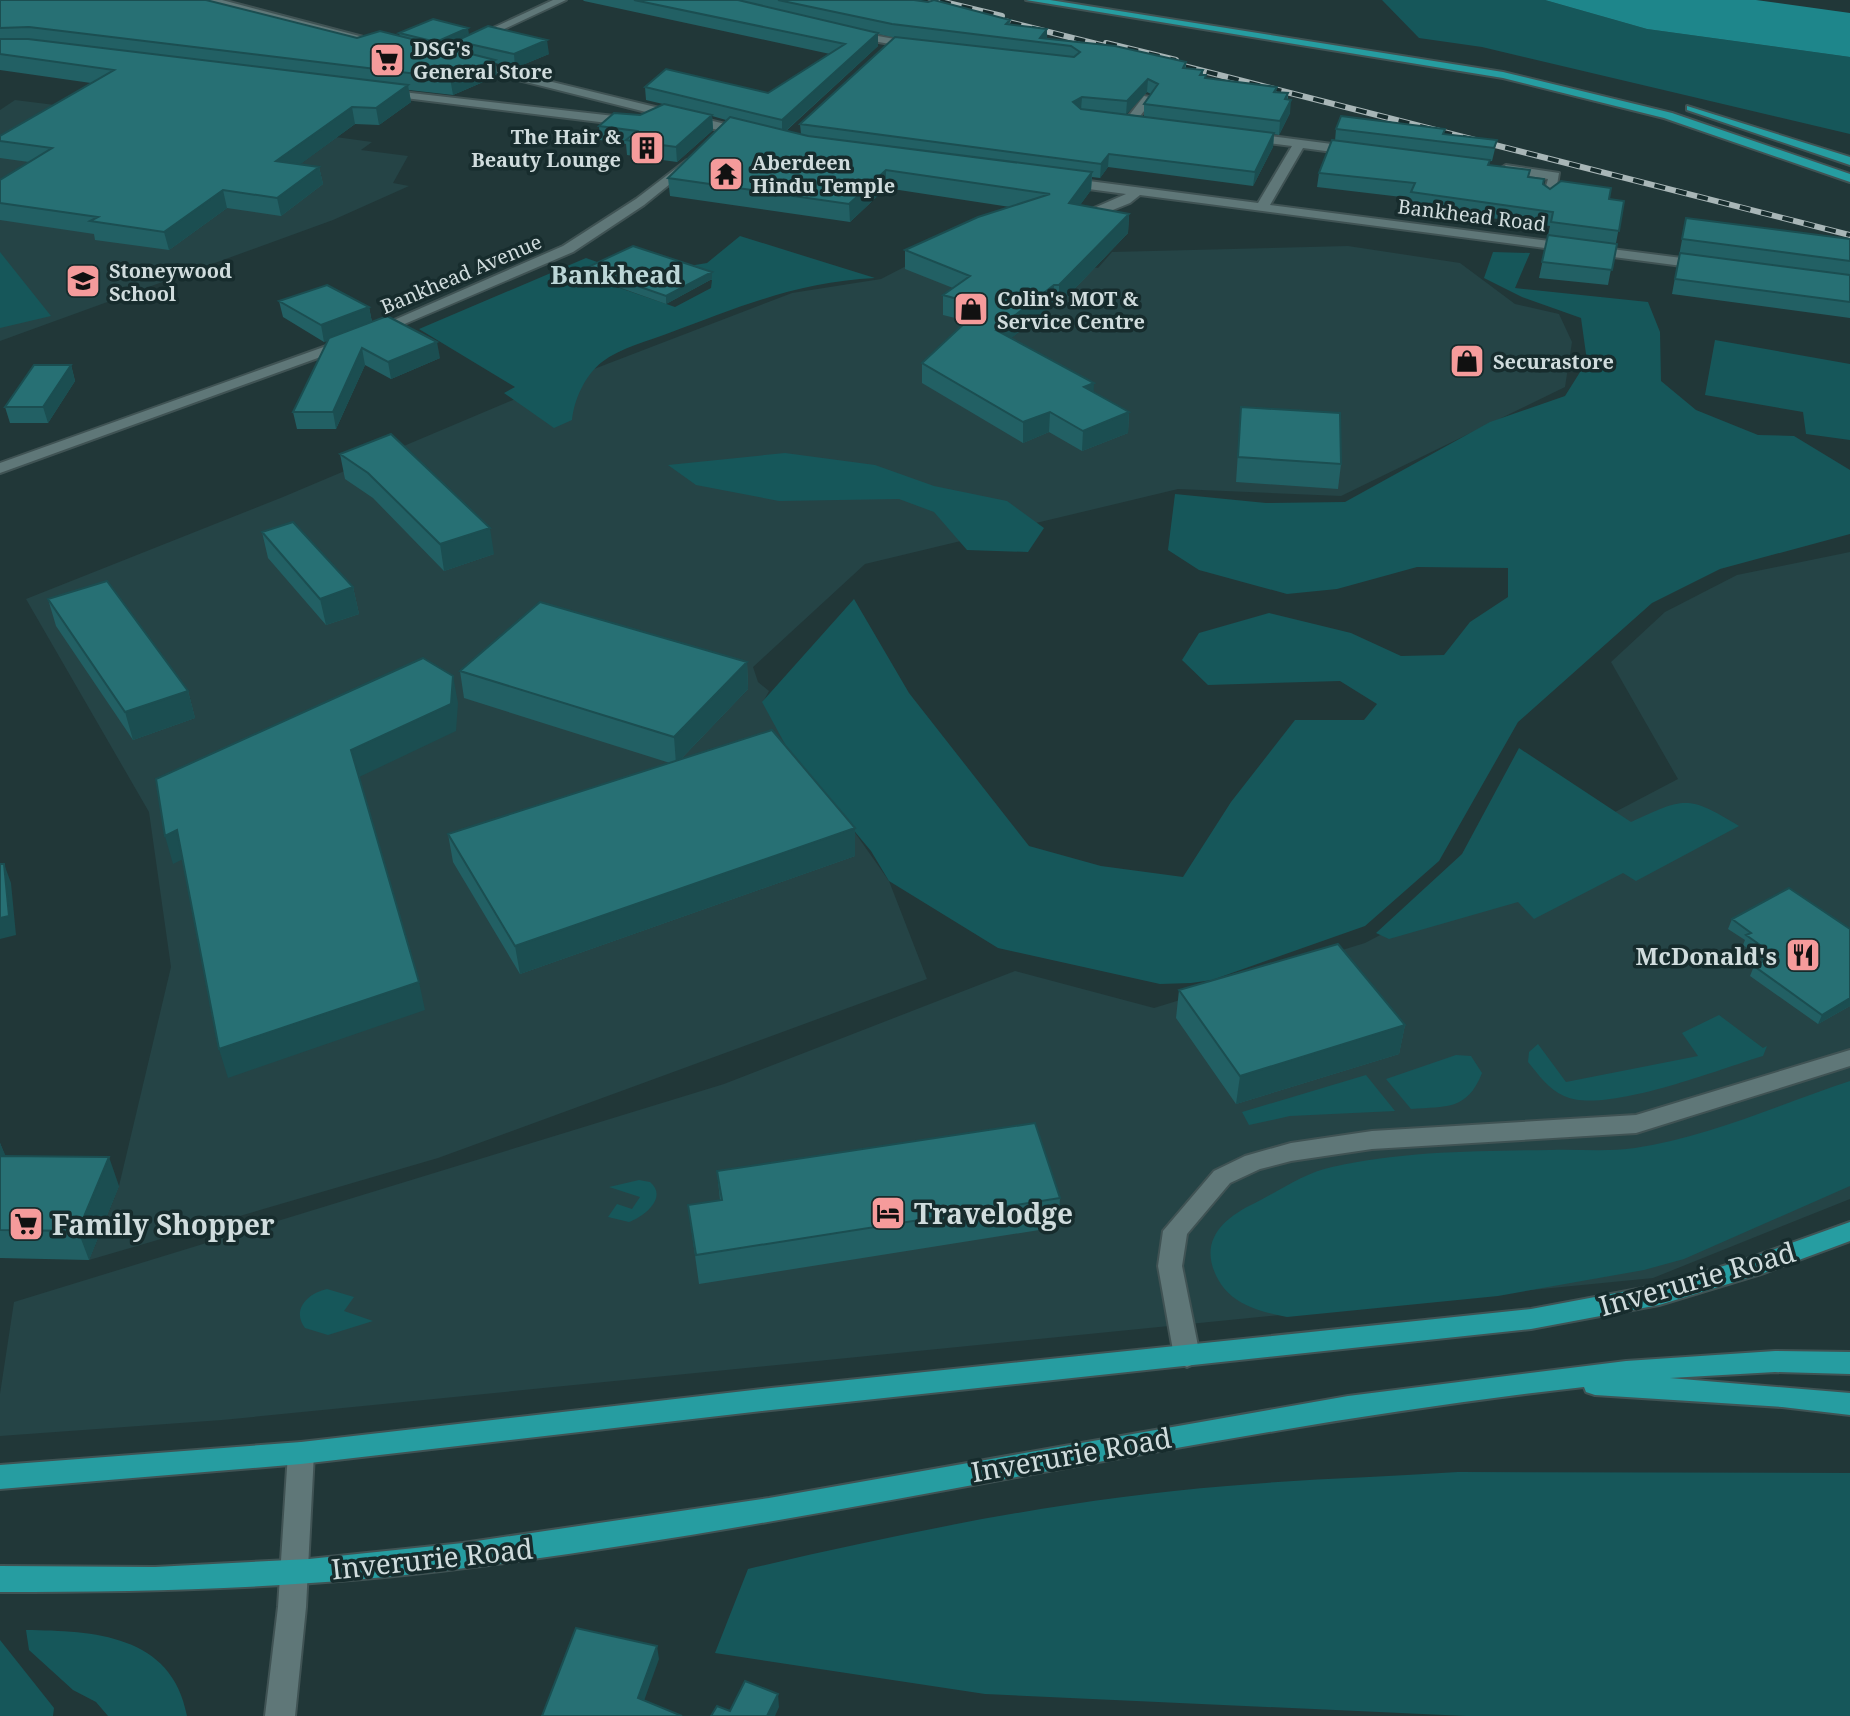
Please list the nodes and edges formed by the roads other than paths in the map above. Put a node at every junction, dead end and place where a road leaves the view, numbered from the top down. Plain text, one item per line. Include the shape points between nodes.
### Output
1 (210, 0) edge
2 (561, 0) edge
3 (1031, 0) edge
4 (1091, 0) edge
5 (831, 29) edge
6 (892, 43) junction
7 (395, 47) edge
8 (937, 48) edge
9 (881, 53) edge
10 (422, 54) edge
11 (436, 57) junction
12 (366, 90) edge
13 (1148, 98) edge
14 (663, 112) junction
15 (1145, 124) edge
16 (755, 135) edge
17 (1237, 136) edge
18 (1299, 144) junction
19 (1374, 153) edge
20 (693, 158) edge
21 (1850, 161) edge
22 (1495, 168) edge
23 (1850, 178) edge
24 (1050, 180) edge
25 (1136, 192) junction
26 (1549, 197) edge
27 (1262, 208) junction
28 (1083, 218) edge
29 (1720, 267) edge
30 (0, 468) edge
31 (1850, 1058) edge
32 (1850, 1231) edge
33 (1187, 1356) junction
34 (1850, 1363) edge
35 (1547, 1381) junction
36 (1850, 1404) edge
37 (301, 1453) junction
38 (0, 1477) edge
39 (295, 1572) junction
40 (0, 1579) edge
41 (280, 1716) edge

1 - 7 street
2 - 11 street
3 - 23 main road via 1503,75 1668,115
4 - 21 main road via 1543,72 1728,119
5 - 6 street
6 - 8 street
6 - 9 street
10 - 11 street
11 - 14 street
12 - 14 street via 634,123
13 - 15 street via 1124,121
14 - 16 street via 722,132
17 - 18 street
18 - 19 street
18 - 27 street
20 - 30 street, Bankhead Avenue via 590,237 526,270 214,393
22 - 26 street via 1555,176
24 - 25 street, Bankhead Road
25 - 27 street, Bankhead Road
25 - 28 street
27 - 29 street, Bankhead Road
31 - 33 street via 1636,1124 1372,1140 1253,1162 1222,1177 1175,1231 1170,1266
32 - 33 main road, Inverurie Road via 1712,1279 1593,1309
33 - 37 main road, Inverurie Road
34 - 35 main road, Inverurie Road via 1702,1362
35 - 36 main road
35 - 39 main road, Inverurie Road via 1398,1397 479,1556
37 - 38 main road, Inverurie Road
37 - 39 street, Inverurie Road
39 - 40 main road, Inverurie Road via 154,1582
39 - 41 street, Inverurie Road

